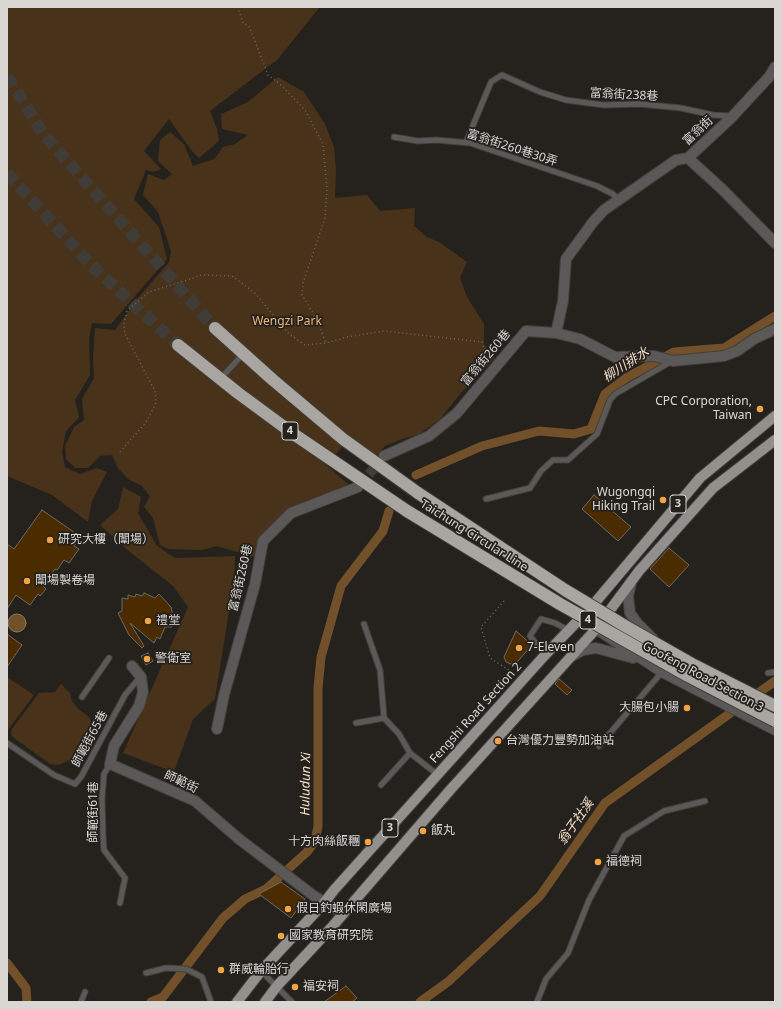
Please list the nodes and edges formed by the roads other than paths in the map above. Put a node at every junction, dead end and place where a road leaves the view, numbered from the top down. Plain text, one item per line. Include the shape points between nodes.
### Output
1 (775, 67) edge
2 (732, 116) junction
3 (394, 136) dead end
4 (466, 142) junction
5 (688, 158) junction
6 (618, 200) junction
7 (774, 240) edge
8 (215, 328) tunnel mouth
9 (775, 329) edge
10 (556, 333) junction
11 (178, 345) tunnel mouth
12 (243, 354) junction
13 (673, 361) junction
14 (220, 379) junction
15 (775, 416) edge
16 (775, 440) edge
17 (384, 456) tunnel mouth
18 (358, 487) tunnel mouth
19 (486, 499) dead end
20 (631, 582) junction
21 (593, 604) junction
22 (608, 614) junction
23 (578, 620) junction
24 (364, 624) dead end
25 (596, 629) junction
26 (568, 630) junction
27 (657, 643) junction
28 (545, 655) junction
29 (109, 658) dead end
30 (567, 660) junction
31 (643, 661) junction
32 (132, 666) dead end
33 (662, 672) junction
34 (775, 672) edge
35 (768, 673) dead end
36 (141, 677) junction
37 (82, 697) dead end
38 (775, 705) edge
39 (384, 718) junction
40 (775, 721) edge
41 (356, 723) dead end
42 (218, 729) dead end
43 (775, 730) edge
44 (7, 743) edge
45 (599, 746) dead end
46 (410, 753) junction
47 (110, 764) junction
48 (438, 775) junction
49 (380, 785) dead end
50 (705, 801) dead end
51 (120, 903) dead end
52 (324, 903) junction
53 (342, 914) junction
54 (261, 971) junction
55 (146, 973) dead end
56 (277, 986) junction
57 (85, 992) dead end
58 (81, 1002) edge
59 (211, 1002) edge
60 (238, 1002) edge
61 (265, 1002) edge
62 (292, 1002) edge
63 (537, 1002) edge

1 - 2 street, 富翁街 via 769,77
2 - 4 lane, 富翁街238巷 via 681,108 639,104 604,106 566,100 540,92 502,75 491,82
2 - 5 street, 富翁街
3 - 4 lane, 富翁街260巷30弄 via 418,141
4 - 6 lane, 富翁街260巷30弄 via 597,186 613,194
5 - 6 street via 676,160
5 - 7 street, 富翁街
6 - 10 street via 593,222 566,259
8 - 12 highway, Taichung Circular Line / 4
9 - 13 street via 724,356
10 - 13 street via 580,339 615,357 654,356
10 - 17 street, 富翁街260巷 via 526,331 457,413 429,436
11 - 14 highway, Taichung Circular Line / 4
12 - 14 lane
12 - 38 highway, Taichung Circular Line / 4, bridge via 343,439 418,493 565,590 692,664
13 - 19 lane via 615,394 610,400 598,434 568,460 554,460 541,471 530,488
14 - 40 highway, Taichung Circular Line / 4, bridge via 295,435 407,510 560,604 688,676
15 - 21 main road, Fengshi Road Section 2 / 3 via 700,478
16 - 20 main road, 3 via 713,488
18 - 42 street, 富翁街260巷 via 291,512 263,541 255,584 224,695
20 - 22 main road, 3
20 - 27 street via 628,596 630,613
21 - 22 street, Goofeng Road Section 3
21 - 23 main road, Fengshi Road Section 2 / 3
22 - 25 main road, 3
22 - 27 street, Goofeng Road Section 3
23 - 25 street, Goofeng Road Section 3
23 - 26 main road, Fengshi Road Section 2 / 3
24 - 39 lane via 380,670
25 - 30 main road, 3
25 - 31 street, Goofeng Road Section 3
26 - 28 main road, Fengshi Road Section 2 / 3
26 - 28 lane via 541,619 530,636
27 - 38 street, Goofeng Road Section 3, bridge
28 - 48 main road, Fengshi Road Section 2 / 3
29 - 37 lane
30 - 31 street via 581,651 596,648
30 - 53 main road, 3
31 - 33 street, Goofeng Road Section 3
32 - 36 street
33 - 43 street, Goofeng Road Section 3
33 - 45 lane
34 - 35 lane
36 - 44 lane, 師範街65巷 via 125,695 75,784 54,775
36 - 47 street via 143,692 139,706 114,746
39 - 41 lane
39 - 46 lane via 399,734
46 - 48 lane
46 - 49 lane
47 - 51 lane, 師範街61巷 via 104,774 102,836 104,850 125,878
47 - 52 street, 師範街 via 195,801 239,839
48 - 52 main road, Fengshi Road Section 2 / 3
50 - 63 lane via 664,811 624,836 590,900 568,953 546,979
52 - 53 street, 師範街
52 - 54 main road, Fengshi Road Section 2 / 3
53 - 56 main road, 3
54 - 56 lane
54 - 60 main road, Fengshi Road Section 2 / 3
55 - 59 lane via 166,968 186,969 202,977
56 - 61 main road, 3
56 - 62 lane
57 - 58 lane

